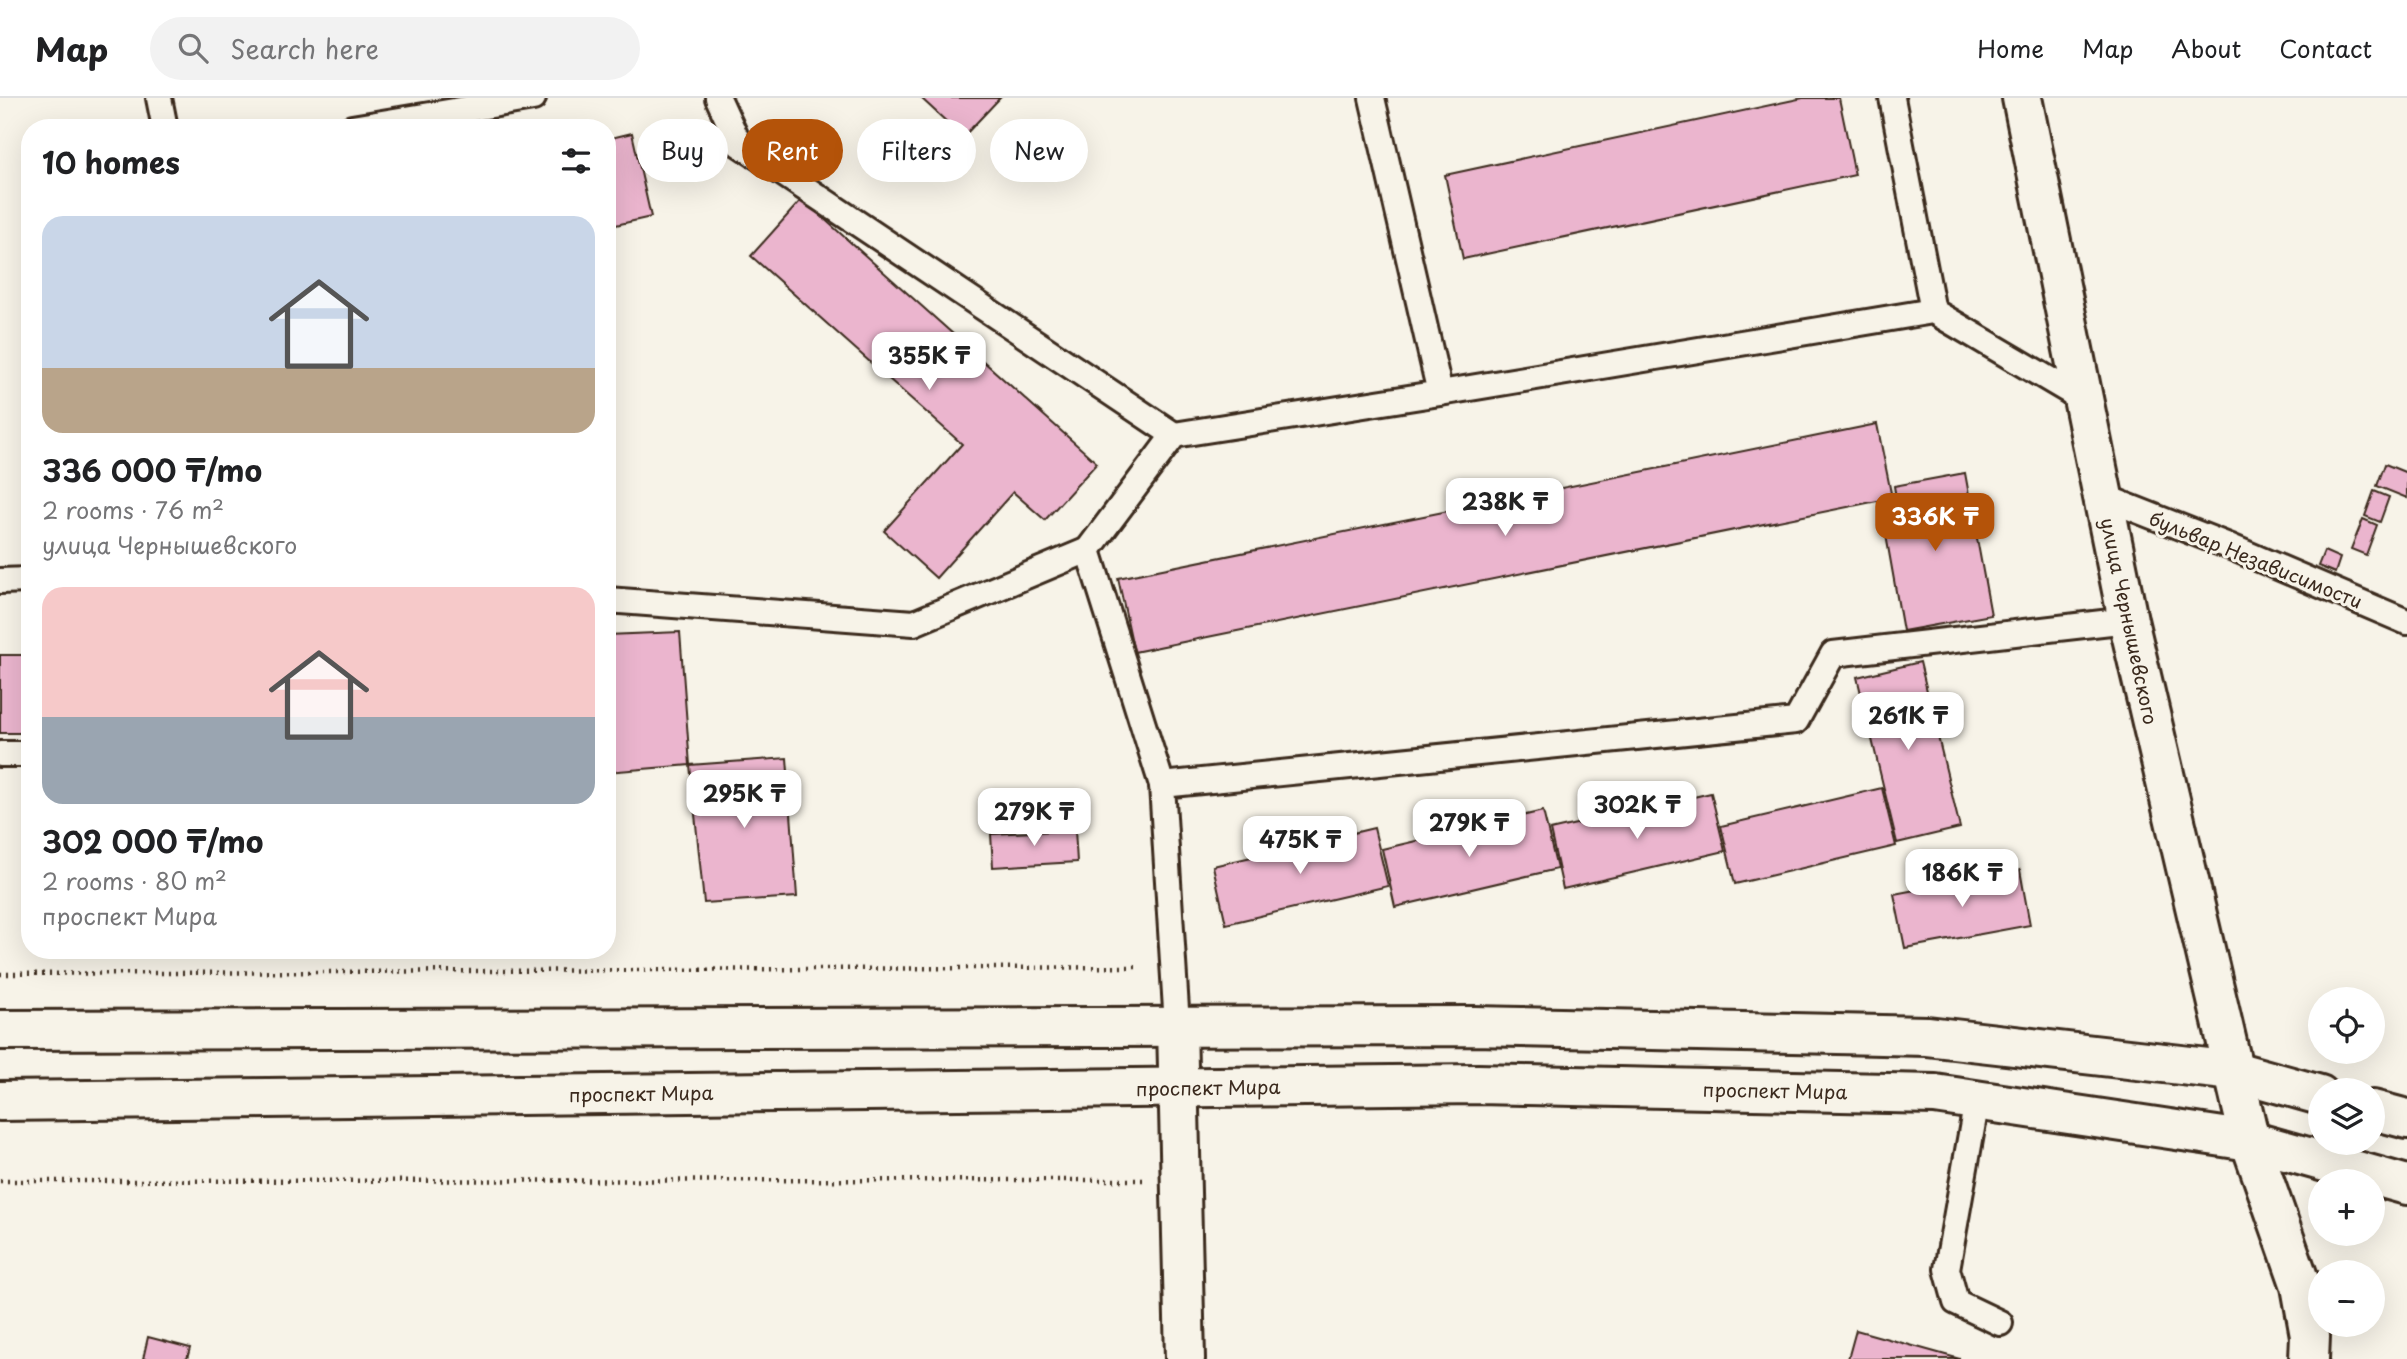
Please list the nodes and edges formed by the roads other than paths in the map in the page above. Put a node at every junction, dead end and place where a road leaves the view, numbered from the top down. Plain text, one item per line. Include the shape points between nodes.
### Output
1 (159, 98) edge
2 (533, 98) edge
3 (718, 98) edge
4 (1372, 98) edge
5 (1892, 98) edge
6 (2022, 98) edge
7 (162, 119) edge
8 (406, 119) edge
9 (1933, 311) junction
10 (1440, 393) junction
11 (2084, 400) junction
12 (1174, 435) junction
13 (2104, 497) junction
14 (1088, 550) junction
15 (21, 580) edge
16 (0, 581) edge
17 (616, 601) edge
18 (2128, 620) junction
19 (2407, 622) edge
20 (0, 754) edge
21 (21, 754) edge
22 (1162, 785) junction
23 (1177, 1026) junction
24 (0, 1030) edge
25 (2234, 1071) junction
26 (1178, 1087) junction
27 (2308, 1092) edge
28 (1977, 1100) junction
29 (0, 1101) edge
30 (2385, 1113) edge
31 (2407, 1119) edge
32 (2249, 1142) junction
33 (2407, 1185) edge
34 (2000, 1323) dead end
35 (1185, 1359) edge
36 (2309, 1359) edge

1 - 7 lane
2 - 8 lane
3 - 12 lane via 739,145
4 - 10 lane
5 - 9 lane
6 - 11 main road, улица Чернышевского
9 - 10 lane
9 - 11 lane
10 - 12 lane
11 - 13 main road, улица Чернышевского
12 - 14 lane
13 - 18 main road, улица Чернышевского
13 - 19 lane, бульвар Независимости
14 - 17 lane via 914,623
14 - 22 lane
15 - 16 lane
18 - 22 lane via 1833,654 1796,721
18 - 25 main road, улица Чернышевского
20 - 21 lane
22 - 23 lane
23 - 24 main road
23 - 25 main road via 1474,1026 1927,1036
23 - 26 main road
25 - 27 main road
25 - 32 main road, улица Чернышевского
26 - 28 main road, проспект Мира via 1478,1084 1935,1094
26 - 29 main road, проспект Мира
26 - 35 main road
28 - 32 main road, проспект Мира
28 - 34 lane via 1947,1269 1956,1302
30 - 31 main road
32 - 33 main road, проспект Мира
32 - 36 main road, улица Чернышевского via 2301,1286

